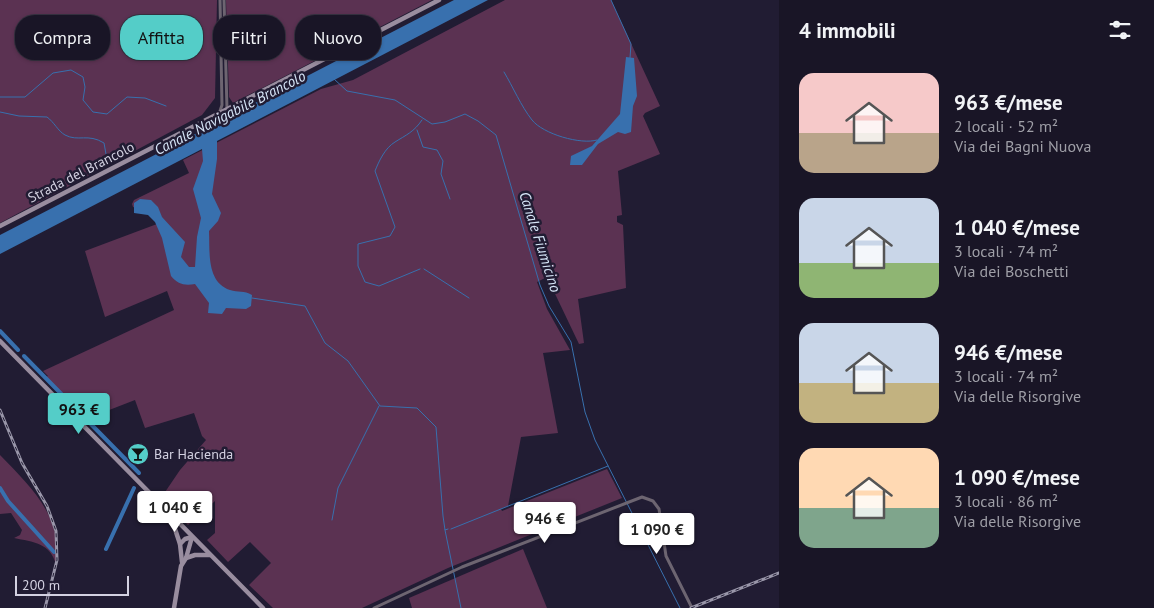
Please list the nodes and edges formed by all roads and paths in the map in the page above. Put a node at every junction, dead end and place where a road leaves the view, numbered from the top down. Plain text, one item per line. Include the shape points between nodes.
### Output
1 (220, 0) edge
2 (224, 0) edge
3 (439, 0) edge
4 (227, 104) junction
5 (232, 107) junction
6 (223, 112) junction
7 (0, 226) edge
8 (0, 341) edge
9 (171, 515) junction
10 (192, 537) junction
11 (180, 544) junction
12 (210, 555) junction
13 (184, 560) junction
14 (174, 608) edge
15 (263, 608) edge
16 (374, 608) edge
17 (692, 608) edge

1 - 6 street
2 - 4 street
3 - 5 street, Strada del Brancolo
4 - 5 street
4 - 6 street
5 - 6 street, Strada del Brancolo
6 - 7 street, Strada del Brancolo
8 - 9 street
9 - 10 street
9 - 11 street
10 - 11 street via 184,538
10 - 12 street
10 - 13 street
11 - 13 street
12 - 13 street via 195,555
12 - 15 street
13 - 14 street
16 - 17 street via 462,567 642,497 656,504 661,514 666,556

